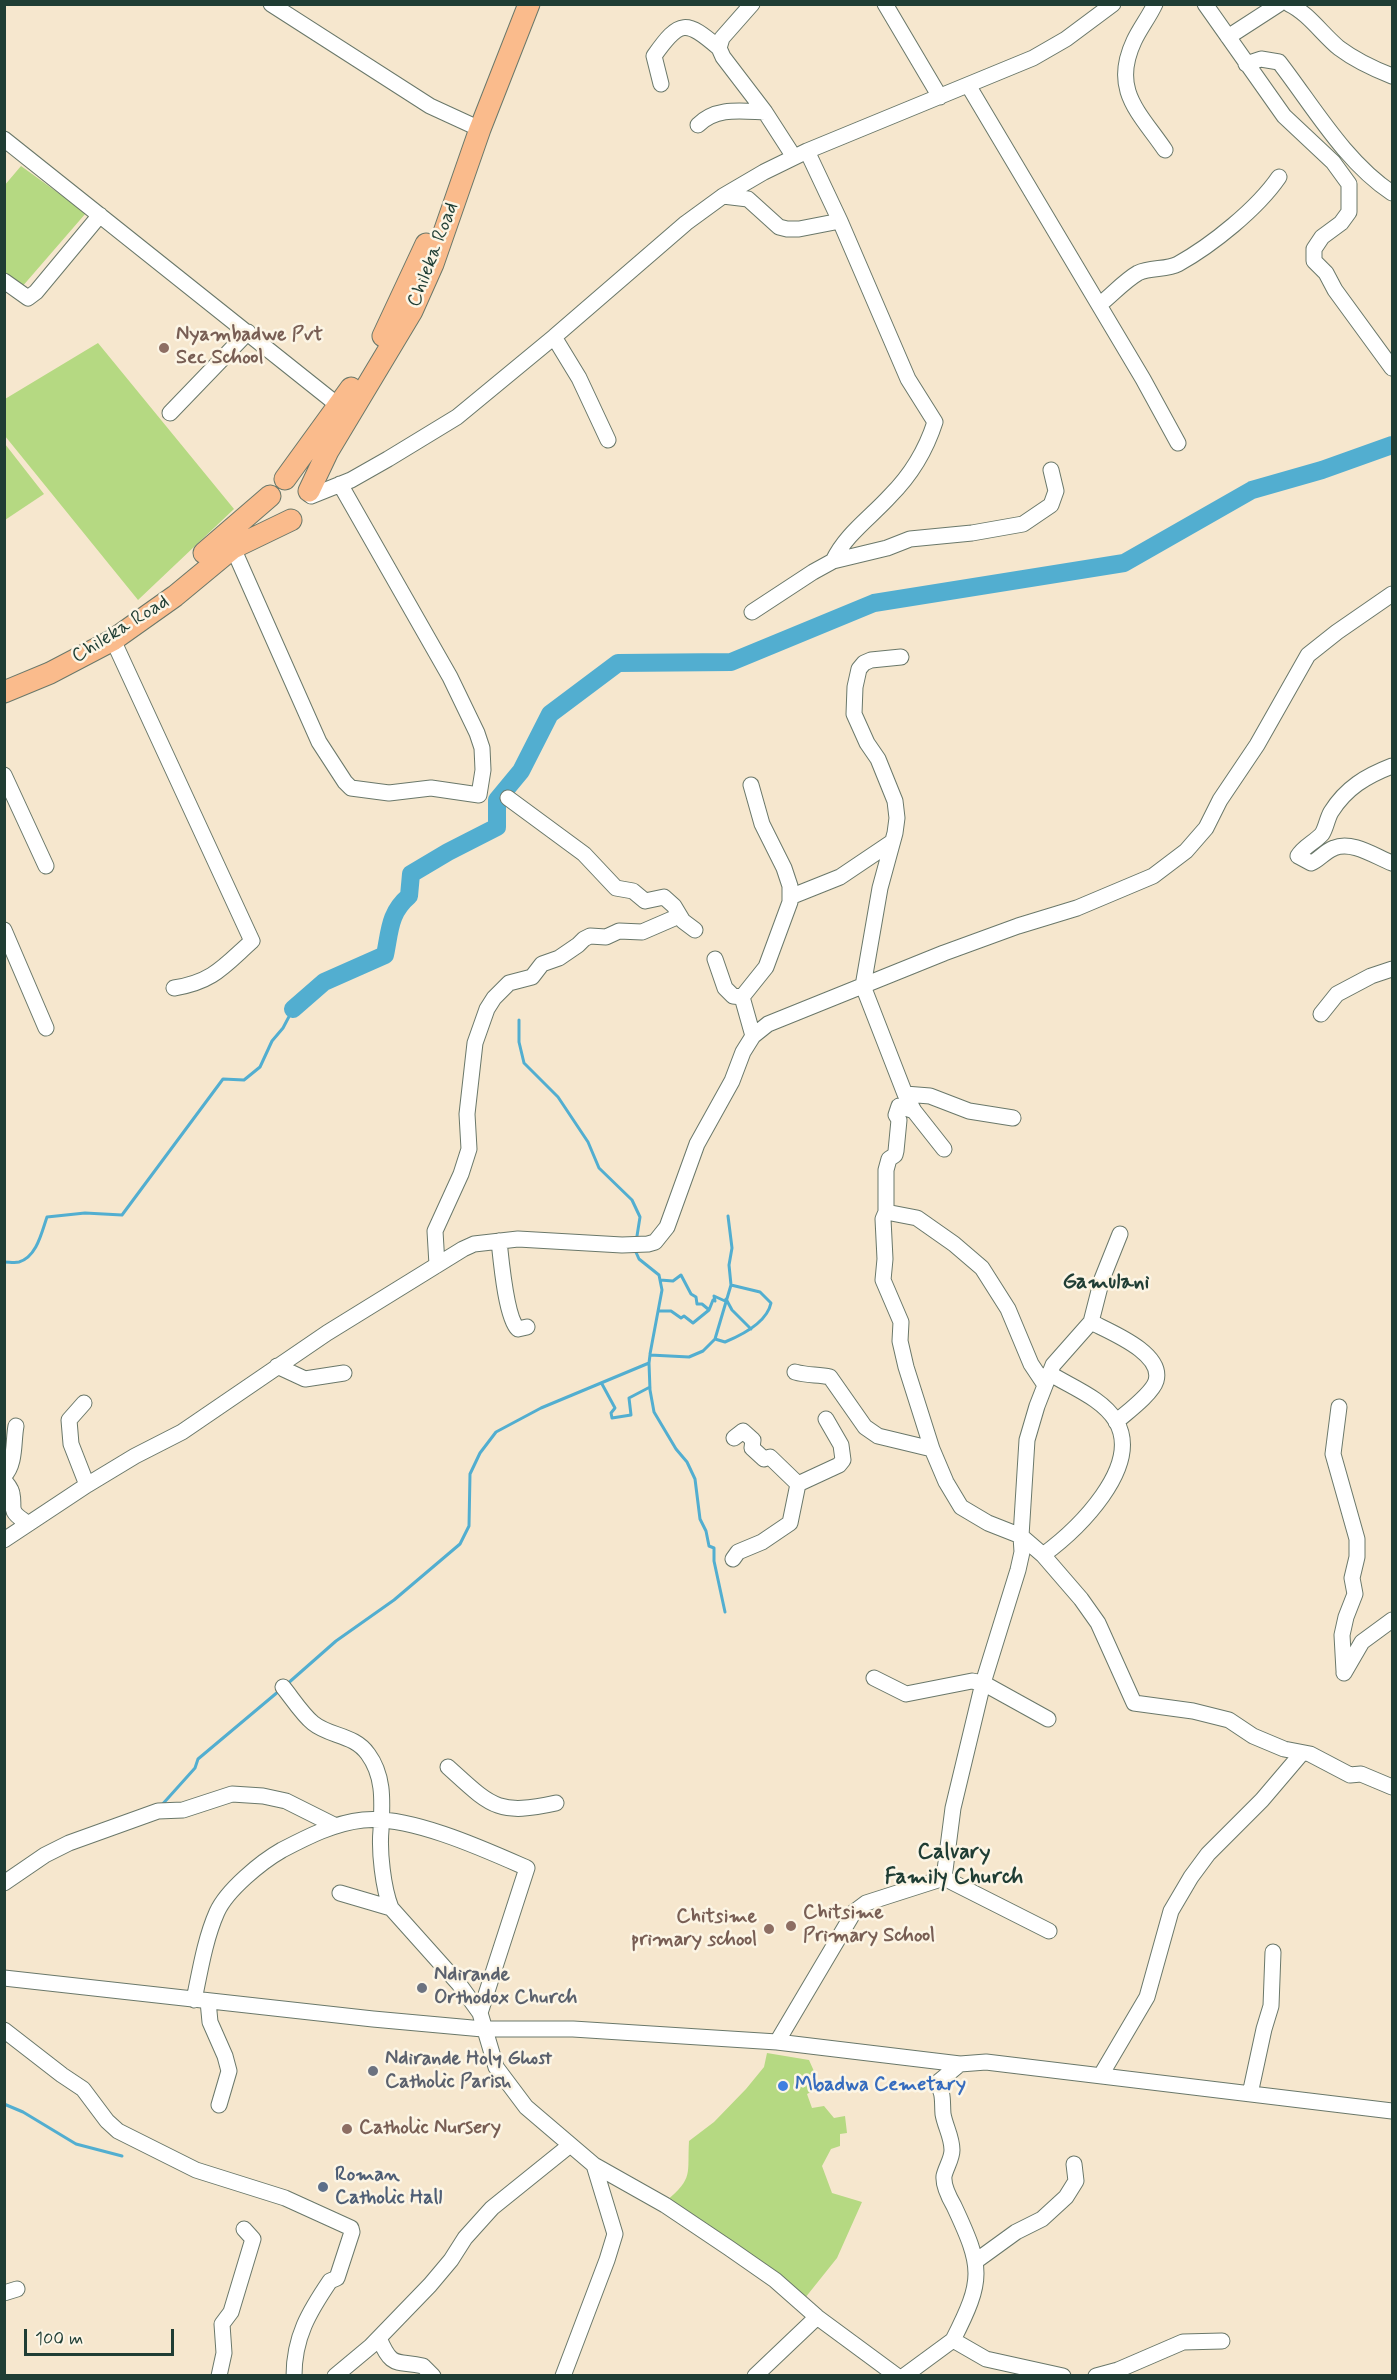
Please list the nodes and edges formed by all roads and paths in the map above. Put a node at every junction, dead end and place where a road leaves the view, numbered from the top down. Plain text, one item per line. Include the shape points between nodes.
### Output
1 (271, 4) edge
2 (514, 4) edge
3 (529, 4) edge
4 (752, 4) edge
5 (885, 4) edge
6 (1113, 4) edge
7 (1155, 4) edge
8 (1205, 4) edge
9 (1279, 4) edge
10 (1290, 4) edge
11 (1094, 10) edge
12 (1228, 37) junction
13 (719, 48) junction
14 (1246, 64) junction
15 (1392, 76) edge
16 (661, 84) dead end
17 (968, 85) junction
18 (940, 97) junction
19 (765, 112) junction
20 (698, 125) dead end
21 (473, 127) junction
22 (4, 139) edge
23 (1165, 150) dead end
24 (801, 154) junction
25 (1279, 177) dead end
26 (1392, 193) edge
27 (723, 196) junction
28 (100, 215) junction
29 (840, 221) junction
30 (4, 281) edge
31 (1099, 305) junction
32 (248, 332) junction
33 (554, 337) junction
34 (1392, 368) edge
35 (339, 406) junction
36 (170, 413) dead end
37 (608, 440) dead end
38 (1178, 443) dead end
39 (1052, 470) dead end
40 (285, 479) junction
41 (340, 484) junction
42 (310, 494) junction
43 (270, 496) junction
44 (291, 520) junction
45 (232, 548) junction
46 (833, 561) junction
47 (1392, 594) edge
48 (752, 612) dead end
49 (113, 640) junction
50 (901, 657) dead end
51 (4, 679) edge
52 (4, 692) edge
53 (1392, 766) edge
54 (4, 775) edge
55 (751, 785) dead end
56 (508, 798) dead end
57 (892, 842) junction
58 (1392, 863) edge
59 (46, 866) dead end
60 (790, 897) junction
61 (679, 916) junction
62 (4, 930) edge
63 (695, 930) dead end
64 (715, 959) dead end
65 (1392, 969) edge
66 (863, 986) junction
67 (174, 988) dead end
68 (742, 997) junction
69 (1321, 1014) dead end
70 (46, 1028) dead end
71 (753, 1036) junction
72 (905, 1094) junction
73 (914, 1111) junction
74 (1012, 1118) dead end
75 (944, 1149) dead end
76 (886, 1212) junction
77 (1120, 1233) dead end
78 (499, 1241) junction
79 (437, 1265) junction
80 (1091, 1322) junction
81 (527, 1327) dead end
82 (278, 1366) junction
83 (795, 1372) dead end
84 (344, 1373) dead end
85 (1047, 1379) junction
86 (84, 1403) dead end
87 (1339, 1407) dead end
88 (826, 1419) dead end
89 (1116, 1422) junction
90 (16, 1426) dead end
91 (734, 1438) dead end
92 (932, 1449) junction
93 (4, 1478) edge
94 (798, 1484) junction
95 (87, 1485) junction
96 (22, 1528) junction
97 (1020, 1536) junction
98 (4, 1540) edge
99 (1043, 1555) junction
100 (733, 1559) dead end
101 (1392, 1620) edge
102 (874, 1678) dead end
103 (983, 1683) junction
104 (283, 1687) dead end
105 (1048, 1719) dead end
106 (1302, 1753) junction
107 (448, 1767) dead end
108 (1392, 1787) edge
109 (556, 1803) dead end
110 (382, 1819) junction
111 (336, 1826) junction
112 (944, 1878) junction
113 (4, 1883) edge
114 (340, 1893) dead end
115 (392, 1908) junction
116 (1049, 1931) dead end
117 (1273, 1952) dead end
118 (4, 1978) edge
119 (201, 2000) junction
120 (480, 2013) junction
121 (483, 2029) junction
122 (4, 2030) edge
123 (777, 2042) junction
124 (960, 2064) junction
125 (1101, 2075) junction
126 (1250, 2094) junction
127 (219, 2105) dead end
128 (1392, 2111) edge
129 (569, 2146) junction
130 (1074, 2164) dead end
131 (594, 2165) junction
132 (244, 2229) dead end
133 (976, 2261) junction
134 (817, 2317) junction
135 (379, 2338) junction
136 (953, 2340) junction
137 (1222, 2341) dead end
138 (219, 2376) edge
139 (294, 2376) edge
140 (335, 2376) edge
141 (433, 2376) edge
142 (563, 2376) edge
143 (755, 2376) edge
144 (897, 2376) edge
145 (904, 2376) edge
146 (1063, 2376) edge
147 (1096, 2376) edge

1 - 21 street via 430,106
2 - 21 highway, Chileka Road
3 - 21 highway, Chileka Road
4 - 13 street via 722,38
5 - 18 street
6 - 11 street
7 - 23 street via 1133,42 1124,79 1129,99
8 - 12 street
9 - 12 street
10 - 15 street via 1340,49
11 - 17 street via 1066,39 1033,58
12 - 14 street
13 - 16 street via 697,29 680,28 654,56
13 - 19 street
14 - 26 street via 1261,59 1279,62 1339,142 1377,183
14 - 34 street via 1284,116 1333,162 1349,184 1349,212 1322,237 1314,249 1314,261
17 - 18 street
17 - 31 street
18 - 24 street
19 - 20 street via 717,112
19 - 24 street
21 - 35 highway, Chileka Road via 427,242 378,347
21 - 42 highway, Chileka Road via 433,264 412,311 327,451
22 - 28 street
24 - 27 street
24 - 29 street
25 - 31 street via 1252,210 1197,251 1176,265 1139,273
27 - 29 street via 748,200 779,227 787,229
27 - 33 street
28 - 30 street via 28,298
28 - 32 street
29 - 46 street via 908,380 935,422 911,471 841,544
31 - 38 street
32 - 35 street
32 - 36 street
33 - 37 street via 579,378
33 - 41 street via 443,426
35 - 40 highway, Chileka Road
39 - 46 street via 1056,491 1051,505 1023,524 910,539
40 - 42 highway via 297,479
40 - 43 highway, Chileka Road
41 - 42 street
41 - 45 street via 450,677 477,733 483,770 479,795 431,788 389,793 351,788 345,783 319,742
42 - 44 highway, Chileka Road via 306,513
43 - 44 highway via 275,512
43 - 51 highway, Chileka Road via 107,631
44 - 45 highway, Chileka Road
45 - 49 highway, Chileka Road via 175,596
46 - 48 street
47 - 66 street via 1308,655 1212,819 1170,865 1117,893 944,952
49 - 52 highway, Chileka Road
49 - 67 street via 252,941 202,982
50 - 57 street via 864,663 855,687 854,714 895,801 897,818
53 - 58 street via 1367,776 1341,798 1323,833 1298,856 1311,863 1337,846 1368,852
54 - 59 street
55 - 60 street via 762,824 784,868
56 - 61 street via 584,854 616,888 633,891 645,901 664,897
57 - 60 street via 840,877
57 - 66 street
60 - 68 street via 787,916 766,967
61 - 63 street
61 - 79 street via 642,932 590,936 559,958 542,964 532,977 509,983 494,998 475,1043 467,1114 469,1149 435,1231
62 - 70 street
64 - 68 street via 725,988 732,996
65 - 69 street via 1337,994
66 - 71 street via 768,1024
66 - 72 street
68 - 71 street
71 - 78 street via 697,1144 667,1227 655,1242 622,1245 539,1239
72 - 73 street
72 - 74 street via 930,1096 969,1111
73 - 75 street
73 - 76 street via 899,1106 896,1115 896,1151 886,1170
76 - 85 street via 917,1218 982,1268 1008,1309 1031,1364
76 - 92 street via 883,1280 901,1322 900,1341
77 - 80 street
78 - 79 street via 474,1244
78 - 81 street via 513,1324 518,1329
79 - 82 street
80 - 85 street via 1059,1356
80 - 89 street via 1145,1352 1153,1363 1156,1381 1150,1391
82 - 84 street via 305,1379
82 - 95 street via 182,1432
83 - 92 street via 830,1377 865,1427 878,1436
85 - 89 street via 1096,1401
85 - 97 street via 1027,1440
86 - 95 street via 69,1420 71,1444
87 - 101 street via 1333,1454 1357,1539 1352,1578 1355,1594 1342,1635 1344,1672 1362,1642
88 - 94 street via 841,1445 843,1460
89 - 99 street via 1123,1454 1112,1478 1083,1520
90 - 93 street
91 - 94 street via 743,1431 753,1440 752,1448 764,1459 770,1457
92 - 97 street via 961,1507
93 - 96 street
94 - 100 street via 790,1523 738,1552
95 - 96 street
96 - 98 street
97 - 99 street
97 - 103 street via 1018,1570
99 - 106 street via 1098,1623 1134,1703 1215,1715 1253,1736
102 - 103 street via 906,1694
103 - 105 street
103 - 112 street via 953,1808
104 - 110 street via 311,1722 350,1738 369,1755 382,1793
106 - 108 street via 1327,1761 1350,1775 1361,1774
106 - 125 street via 1191,1877 1168,1920 1147,1997
107 - 109 street via 491,1803 509,1809
110 - 111 street
110 - 115 street via 387,1896
110 - 120 street via 446,1836 527,1868
111 - 113 street via 286,1801 231,1794 183,1810 158,1811 69,1843
111 - 119 street via 266,1859 226,1897 209,1939
112 - 116 street
112 - 123 street via 866,1903 854,1911
114 - 115 street
115 - 120 street
117 - 126 street via 1271,2006
118 - 119 street
119 - 121 street
119 - 127 street via 229,2071
120 - 121 street
121 - 123 street via 573,2029
121 - 129 street via 496,2067 514,2093
122 - 139 street via 83,2089 118,2131 196,2170 285,2198 351,2228 338,2278 330,2281 304,2324 294,2354
123 - 124 street
124 - 125 street via 986,2062
124 - 133 street via 937,2083 943,2093 952,2151 944,2177
125 - 126 street
126 - 128 street
129 - 131 street
129 - 135 street via 492,2208 430,2285
130 - 133 street via 1076,2181 1066,2197 1042,2219
131 - 134 street via 683,2217 775,2280
131 - 142 street via 615,2234
132 - 138 street via 253,2239 231,2312 222,2324 224,2353
133 - 136 street via 977,2285
134 - 143 street
134 - 144 street
135 - 140 street
135 - 141 street via 393,2361 423,2366
136 - 145 street
136 - 146 street via 986,2359
137 - 147 street via 1183,2342

